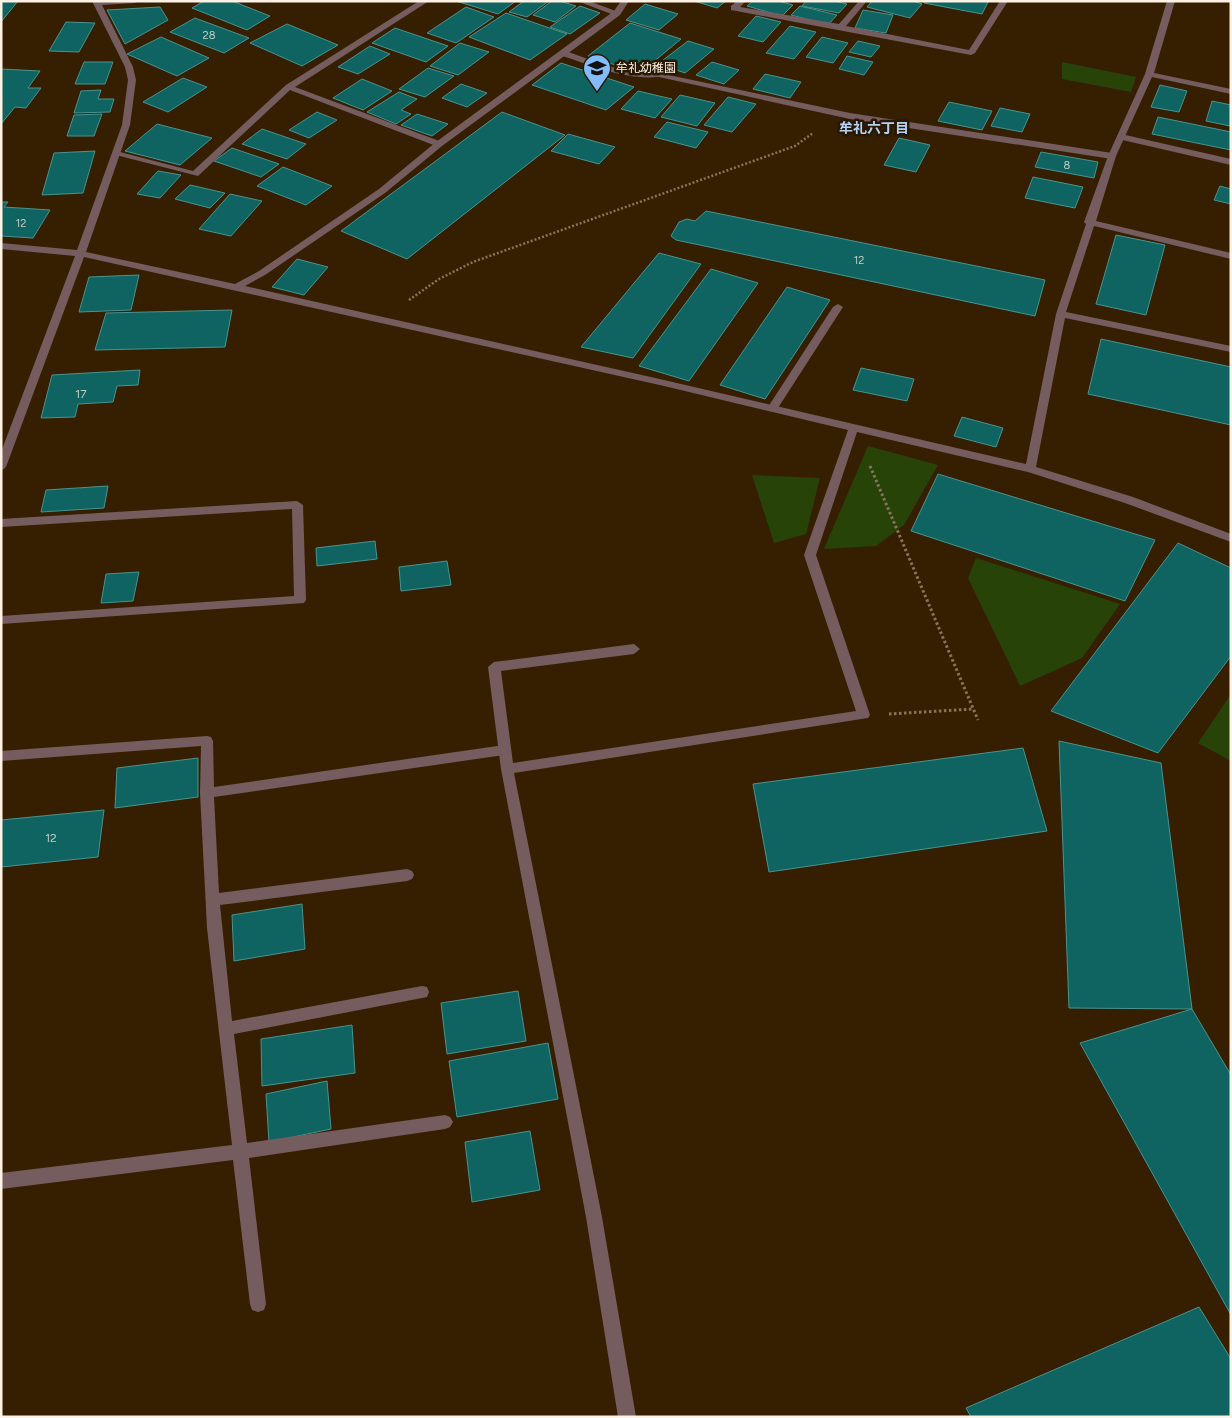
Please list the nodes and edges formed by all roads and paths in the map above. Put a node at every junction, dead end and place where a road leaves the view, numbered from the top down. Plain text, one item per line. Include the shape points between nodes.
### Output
1 (136, 1) edge
2 (425, 1) edge
3 (581, 1) edge
4 (625, 1) edge
5 (742, 1) edge
6 (863, 1) edge
7 (1004, 1) edge
8 (1171, 1) edge
9 (97, 2) edge
10 (617, 13) junction
11 (841, 27) junction
12 (563, 53) junction
13 (1149, 74) junction
14 (289, 88) junction
15 (1231, 92) edge
16 (827, 111) junction
17 (1121, 137) junction
18 (439, 144) junction
19 (116, 154) junction
20 (1112, 156) junction
21 (1231, 162) edge
22 (1089, 222) junction
23 (1, 246) edge
24 (81, 254) junction
25 (1231, 256) edge
26 (236, 286) junction
27 (838, 307) dead end
28 (1061, 314) junction
29 (390, 320) junction
30 (1231, 349) edge
31 (772, 410) junction
32 (853, 429) junction
33 (1, 467) edge
34 (1030, 469) junction
35 (1, 523) edge
36 (1231, 538) edge
37 (1, 620) edge
38 (634, 649) dead end
39 (973, 709) junction
40 (864, 715) junction
41 (978, 720) dead end
42 (504, 750) junction
43 (1, 756) edge
44 (507, 769) junction
45 (207, 793) junction
46 (407, 875) dead end
47 (212, 900) junction
48 (422, 992) dead end
49 (226, 1029) junction
50 (445, 1122) dead end
51 (242, 1151) junction
52 (1, 1181) edge
53 (258, 1304) dead end
54 (627, 1417) edge

1 - 9 street
2 - 14 street
3 - 10 street
4 - 10 street
5 - 11 street via 734,8
6 - 11 street
7 - 11 street via 972,53
8 - 13 street
9 - 19 street via 129,67 132,80 126,126
10 - 12 street
12 - 16 street via 626,74 678,78
12 - 18 street
13 - 15 street
13 - 17 street
14 - 18 street
14 - 19 street via 195,174
16 - 20 street
16 - 29 path via 818,127 795,146 562,229 454,272 425,286
17 - 20 street
17 - 21 street
18 - 26 street via 382,191 262,273
19 - 24 street
20 - 22 street
22 - 25 street
22 - 28 street
23 - 24 street
24 - 26 street
24 - 33 street
26 - 29 street
27 - 31 street
28 - 30 street
28 - 34 street
29 - 31 street
31 - 32 street
32 - 34 street
32 - 39 path
32 - 40 street via 810,555
34 - 36 street via 1129,500
35 - 37 street via 297,505 300,600
38 - 42 street via 494,667
39 - 40 path
39 - 41 path
40 - 44 street
42 - 44 street
42 - 45 street
43 - 45 street via 207,741
44 - 54 street via 594,1216
45 - 47 street
46 - 47 street
47 - 49 street
48 - 49 street
49 - 51 street
50 - 51 street
51 - 52 street
51 - 53 street

